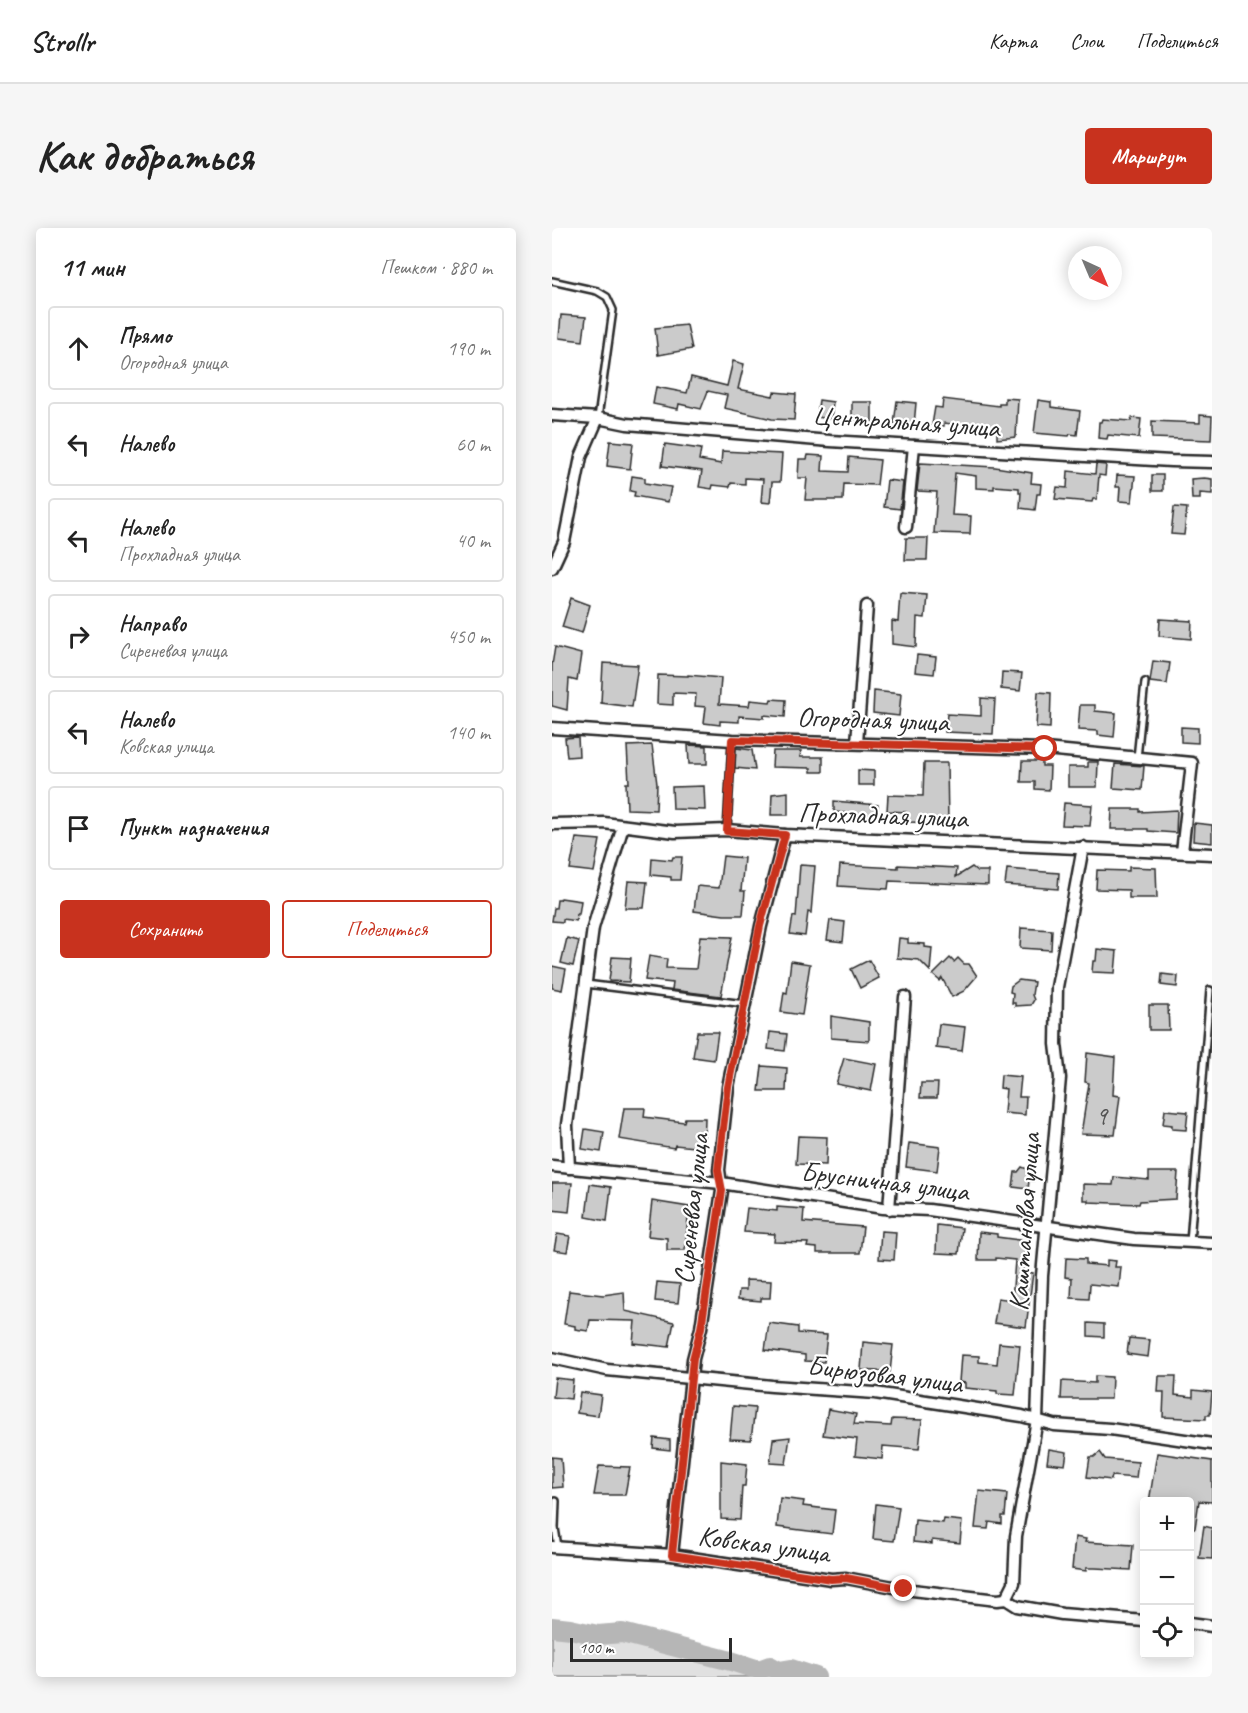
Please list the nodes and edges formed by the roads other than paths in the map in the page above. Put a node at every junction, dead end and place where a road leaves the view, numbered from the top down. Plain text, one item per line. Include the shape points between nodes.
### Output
1 (552, 281) edge
2 (552, 415) edge
3 (598, 418) junction
4 (914, 446) junction
5 (1212, 462) edge
6 (906, 527) dead end
7 (552, 568) edge
8 (867, 606) dead end
9 (1145, 682) dead end
10 (552, 728) edge
11 (732, 740) junction
12 (857, 743) junction
13 (1137, 758) junction
14 (552, 824) edge
15 (623, 826) junction
16 (727, 831) junction
17 (785, 835) junction
18 (1083, 847) junction
19 (1182, 852) junction
20 (1212, 854) edge
21 (586, 984) junction
22 (1210, 990) dead end
23 (905, 997) dead end
24 (745, 1004) junction
25 (552, 1166) edge
26 (569, 1168) junction
27 (720, 1183) junction
28 (889, 1209) junction
29 (1047, 1225) junction
30 (1190, 1242) junction
31 (1212, 1243) edge
32 (552, 1359) edge
33 (691, 1378) junction
34 (1037, 1420) junction
35 (1212, 1444) edge
36 (556, 1501) dead end
37 (555, 1548) edge
38 (672, 1555) junction
39 (1006, 1599) junction
40 (1140, 1621) edge
41 (1194, 1624) edge
42 (1212, 1626) edge

1 - 3 lane via 597,291 607,297 613,310
2 - 3 street, Центральная улица
3 - 4 street, Центральная улица via 627,424
3 - 7 street via 581,457 564,542
4 - 5 street, Центральная улица
4 - 6 street
8 - 12 street
9 - 13 lane
10 - 11 street, Огородная улица
11 - 12 street, Огородная улица
11 - 16 lane
12 - 13 street, Огородная улица via 1045,749
13 - 19 street, Огородная улица via 1192,763
14 - 15 street, Прохладная улица
15 - 16 street, Прохладная улица via 675,832
15 - 21 street via 593,928
16 - 17 street, Прохладная улица
17 - 18 street, Прохладная улица
17 - 24 street, Сиреневая улица via 760,926
18 - 19 street, Прохладная улица
18 - 29 street, Каштановая улица via 1057,987 1060,1078
19 - 20 street, Прохладная улица
21 - 24 lane
21 - 26 street via 567,1125
22 - 30 lane
23 - 28 street
24 - 27 street, Сиреневая улица via 728,1087 718,1170
25 - 26 street, Брусничная улица
26 - 27 street, Брусничная улица
27 - 28 street, Брусничная улица
27 - 33 street, Сиреневая улица via 721,1203
28 - 29 street, Брусничная улица via 929,1210
29 - 30 street, Брусничная улица via 1134,1239
29 - 34 street, Каштановая улица
30 - 31 street, Брусничная улица
32 - 33 street, Бирюзовая улица via 607,1370
33 - 34 street, Бирюзовая улица via 875,1393
33 - 38 street, Сиреневая улица
34 - 35 street, Бирюзовая улица
34 - 39 street, Каштановая улица via 1016,1536 1014,1583
36 - 37 lane
37 - 38 street, Ковская улица
38 - 39 street, Ковская улица via 904,1589
39 - 40 street, Ковская улица via 1017,1606 1062,1614
41 - 42 street

